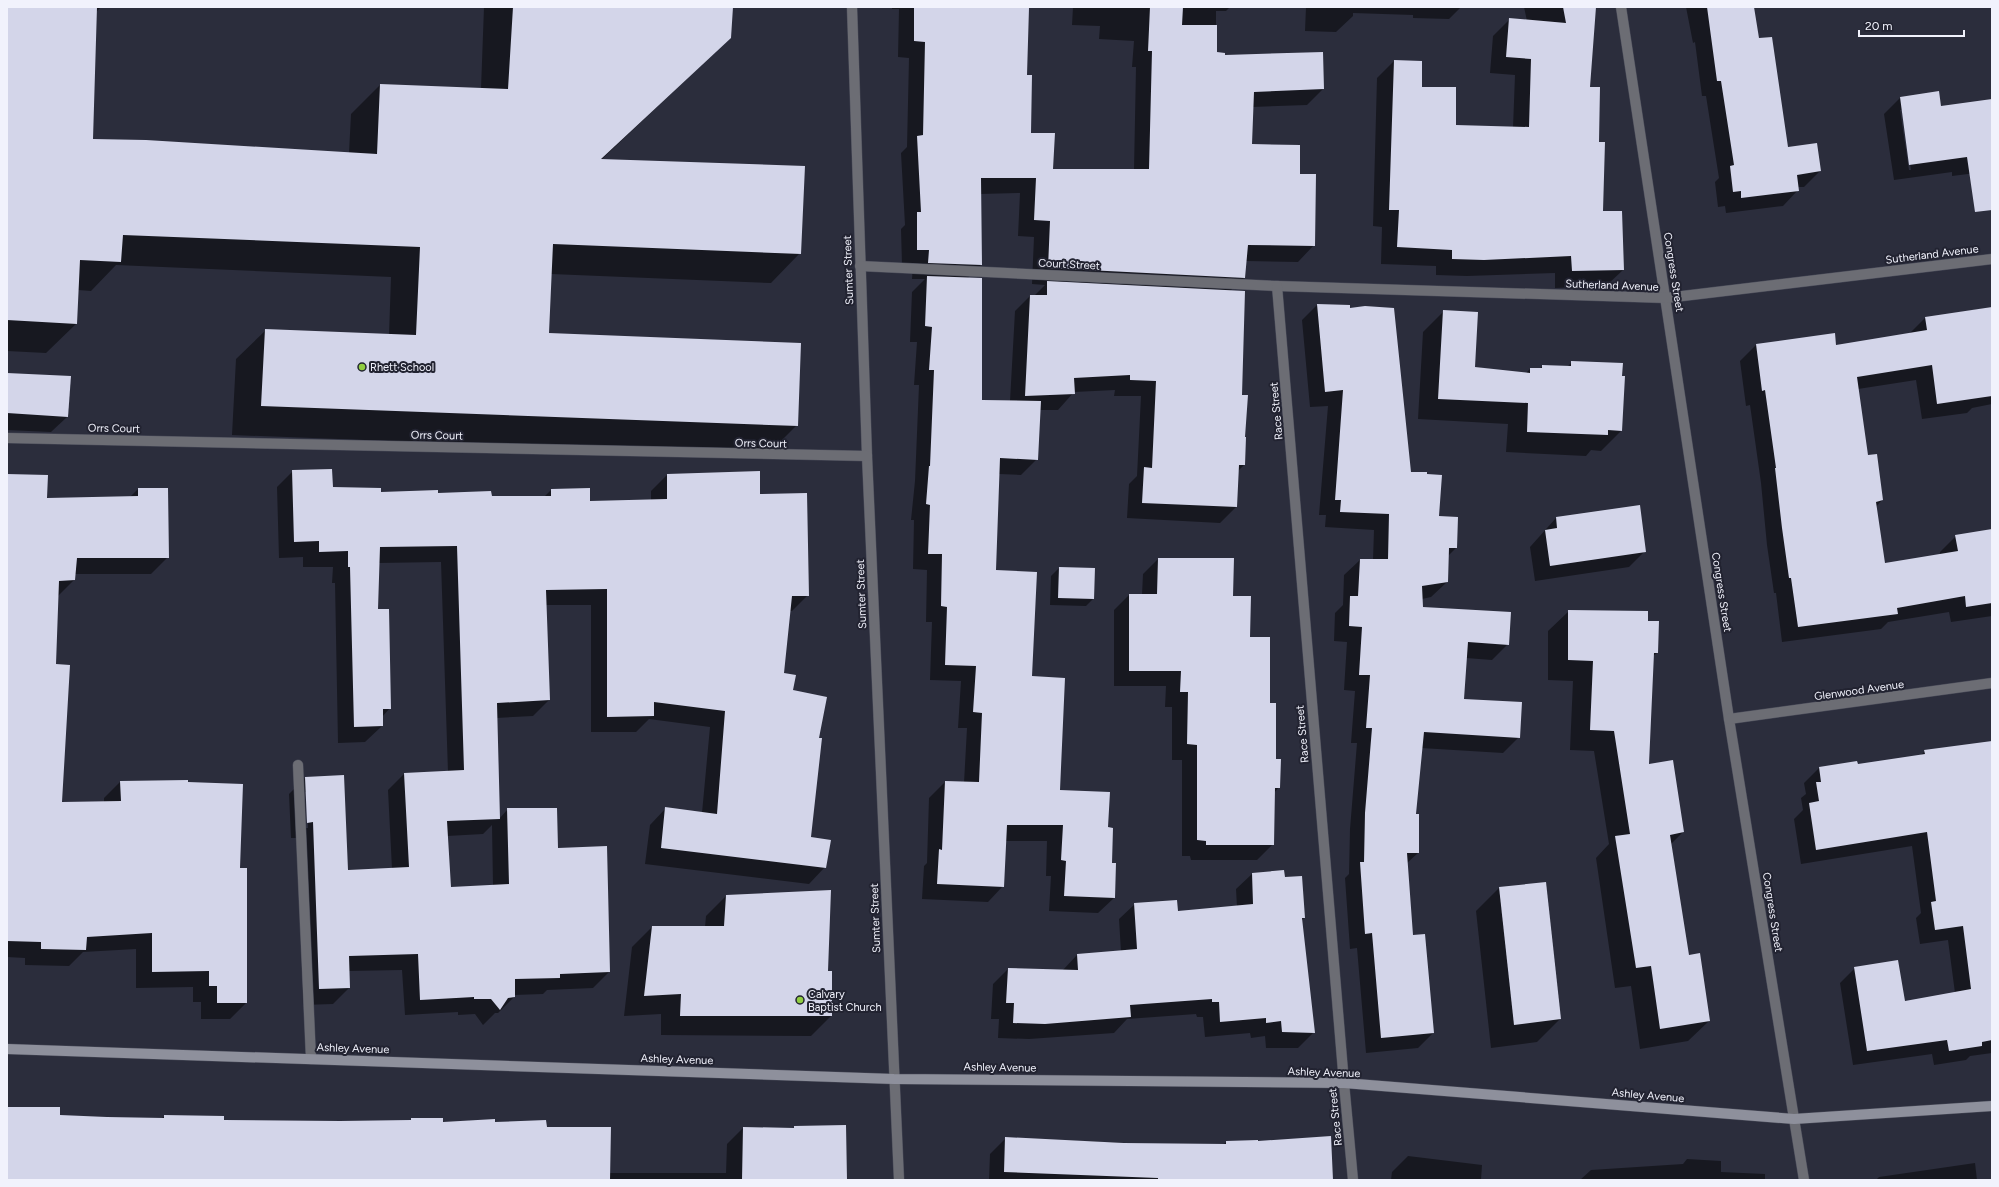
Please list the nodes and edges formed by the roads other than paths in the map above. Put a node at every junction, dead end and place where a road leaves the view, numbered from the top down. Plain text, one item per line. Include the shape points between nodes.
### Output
1 (852, 7) edge
2 (1622, 7) edge
3 (1992, 259) edge
4 (860, 266) junction
5 (1277, 286) junction
6 (1666, 298) junction
7 (7, 438) edge
8 (867, 456) junction
9 (1992, 683) edge
10 (1729, 720) junction
11 (298, 765) dead end
12 (7, 1049) edge
13 (311, 1059) junction
14 (894, 1079) junction
15 (1344, 1083) junction
16 (1992, 1106) edge
17 (1794, 1119) junction
18 (899, 1180) edge
19 (1353, 1180) edge
20 (1804, 1180) edge

1 - 4 street, Sumter Street
2 - 6 street, Congress Street
3 - 6 street, Sutherland Avenue
4 - 5 street, Court Street
4 - 8 street, Sumter Street
5 - 6 street, Sutherland Avenue
5 - 15 street, Race Street
6 - 10 street, Congress Street
7 - 8 street, Orrs Court
8 - 14 street, Sumter Street
9 - 10 street, Glenwood Avenue
10 - 17 street, Congress Street
11 - 13 street
12 - 13 street, Ashley Avenue
13 - 14 street, Ashley Avenue
14 - 15 street, Ashley Avenue
14 - 18 street, Sumter Street
15 - 17 street, Ashley Avenue
15 - 19 street, Race Street
16 - 17 street, Ashley Avenue
17 - 20 street, Congress Street

